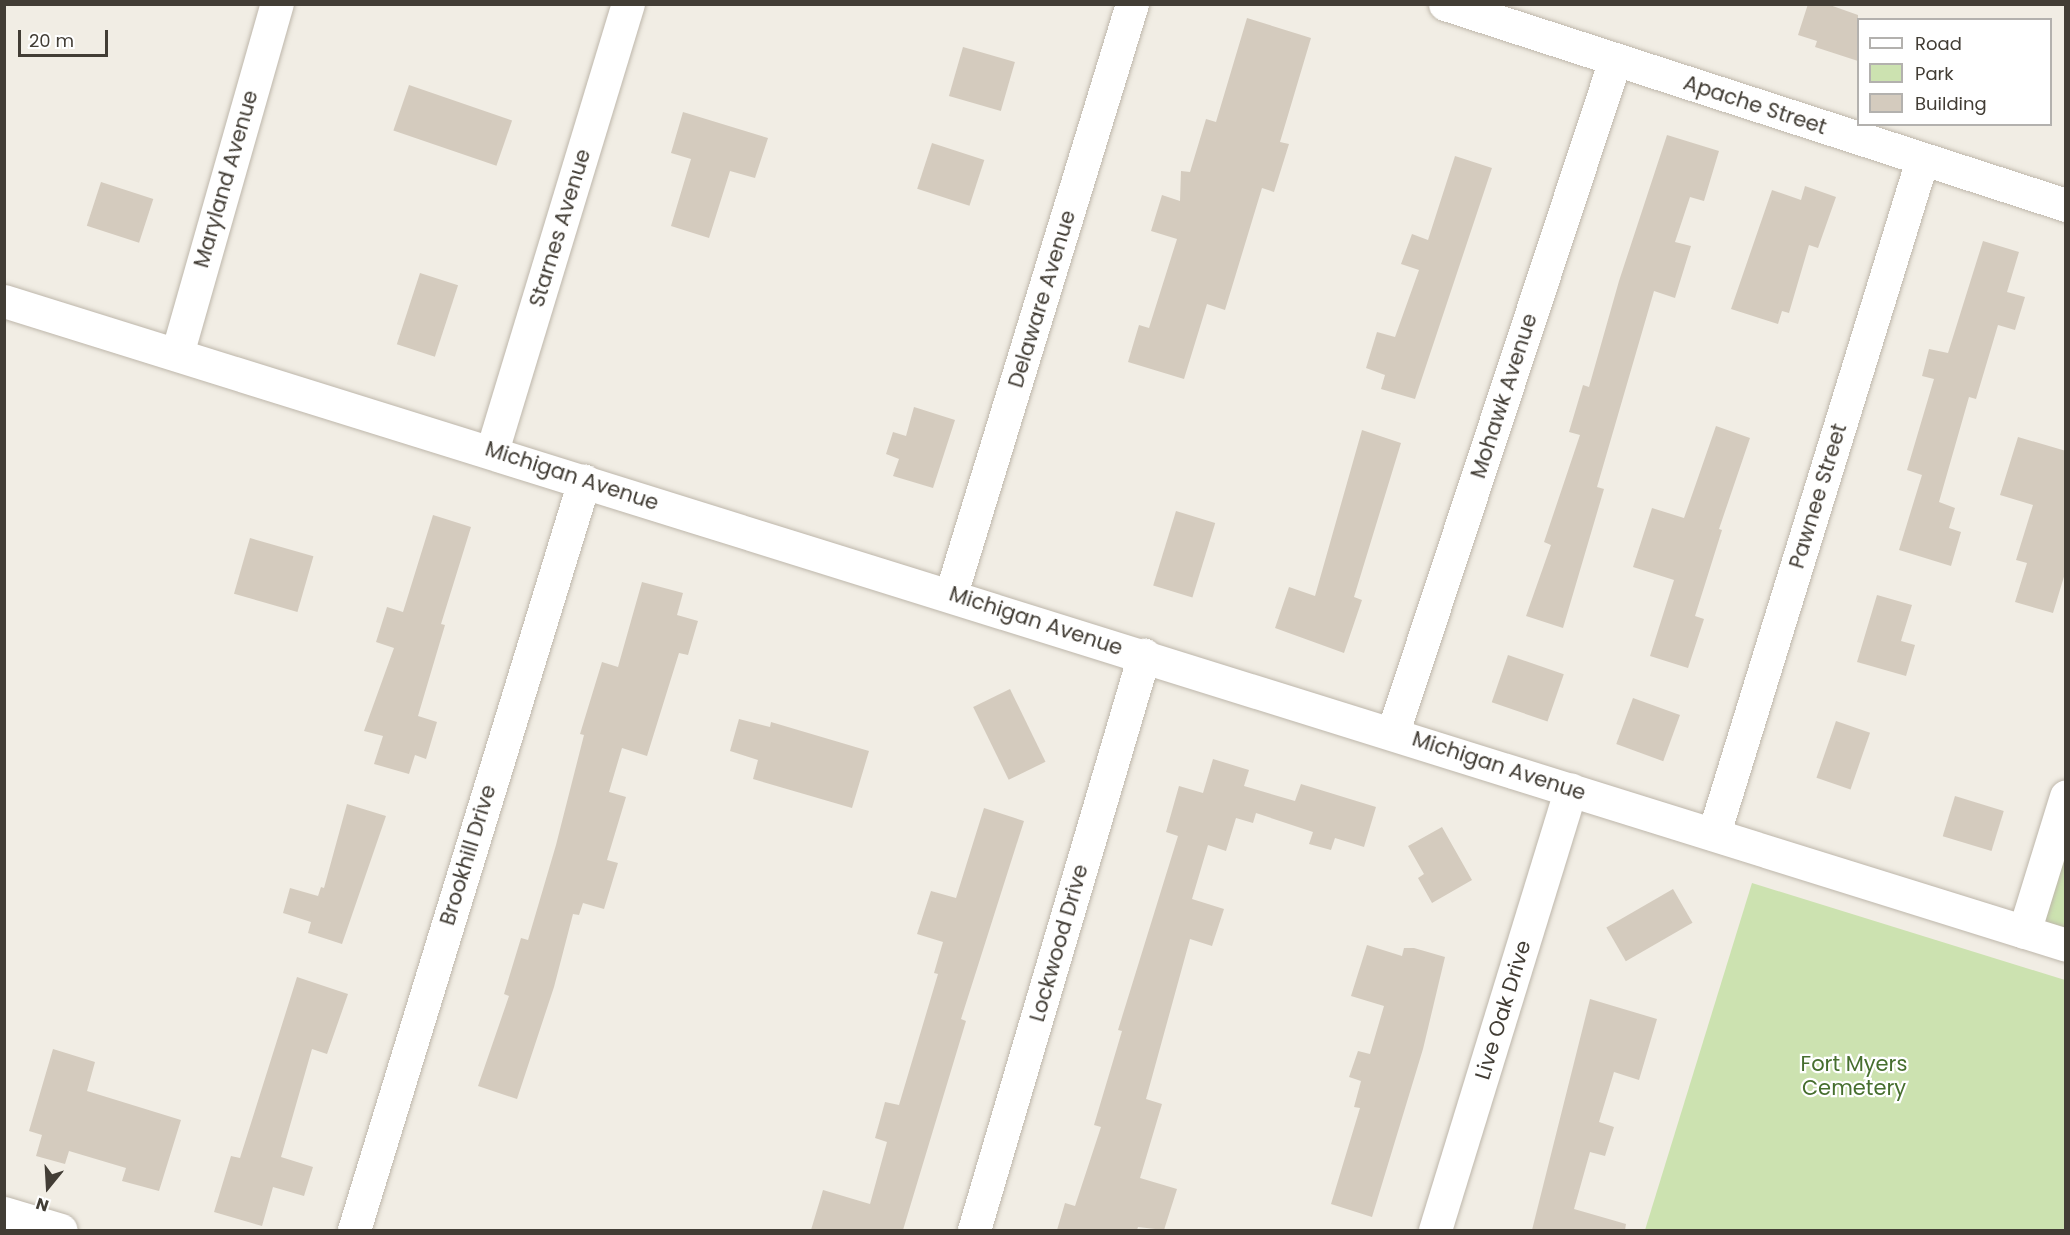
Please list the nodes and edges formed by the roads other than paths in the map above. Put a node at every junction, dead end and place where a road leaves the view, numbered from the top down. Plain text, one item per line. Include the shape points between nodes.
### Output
1 (277, 4) edge
2 (628, 4) edge
3 (1132, 4) edge
4 (1445, 4) edge
5 (1615, 60) junction
6 (1922, 160) junction
7 (2066, 206) edge
8 (4, 301) edge
9 (177, 354) junction
10 (492, 451) junction
11 (584, 481) junction
12 (951, 594) junction
13 (1144, 655) junction
14 (1393, 732) junction
15 (1571, 789) junction
16 (2066, 796) edge
17 (1714, 833) junction
18 (2024, 932) junction
19 (2066, 945) edge
20 (4, 1213) edge
21 (61, 1230) edge
22 (354, 1230) edge
23 (974, 1230) edge
24 (1436, 1230) edge

1 - 9 street, Maryland Avenue
2 - 10 street, Starnes Avenue
3 - 12 street, Delaware Avenue
4 - 5 street, Apache Street
5 - 6 street, Apache Street
5 - 14 street, Mohawk Avenue
6 - 7 street, Apache Street
6 - 17 street, Pawnee Street
8 - 9 street, Michigan Avenue
9 - 10 street, Michigan Avenue
10 - 11 street, Michigan Avenue
11 - 12 street, Michigan Avenue
11 - 22 street, Brookhill Drive
12 - 13 street, Michigan Avenue
13 - 14 street, Michigan Avenue
13 - 23 street, Lockwood Drive
14 - 15 street, Michigan Avenue
15 - 17 street, Michigan Avenue
15 - 24 street, Live Oak Drive
16 - 18 street
17 - 18 street, Michigan Avenue
18 - 19 street, Michigan Avenue
20 - 21 street

